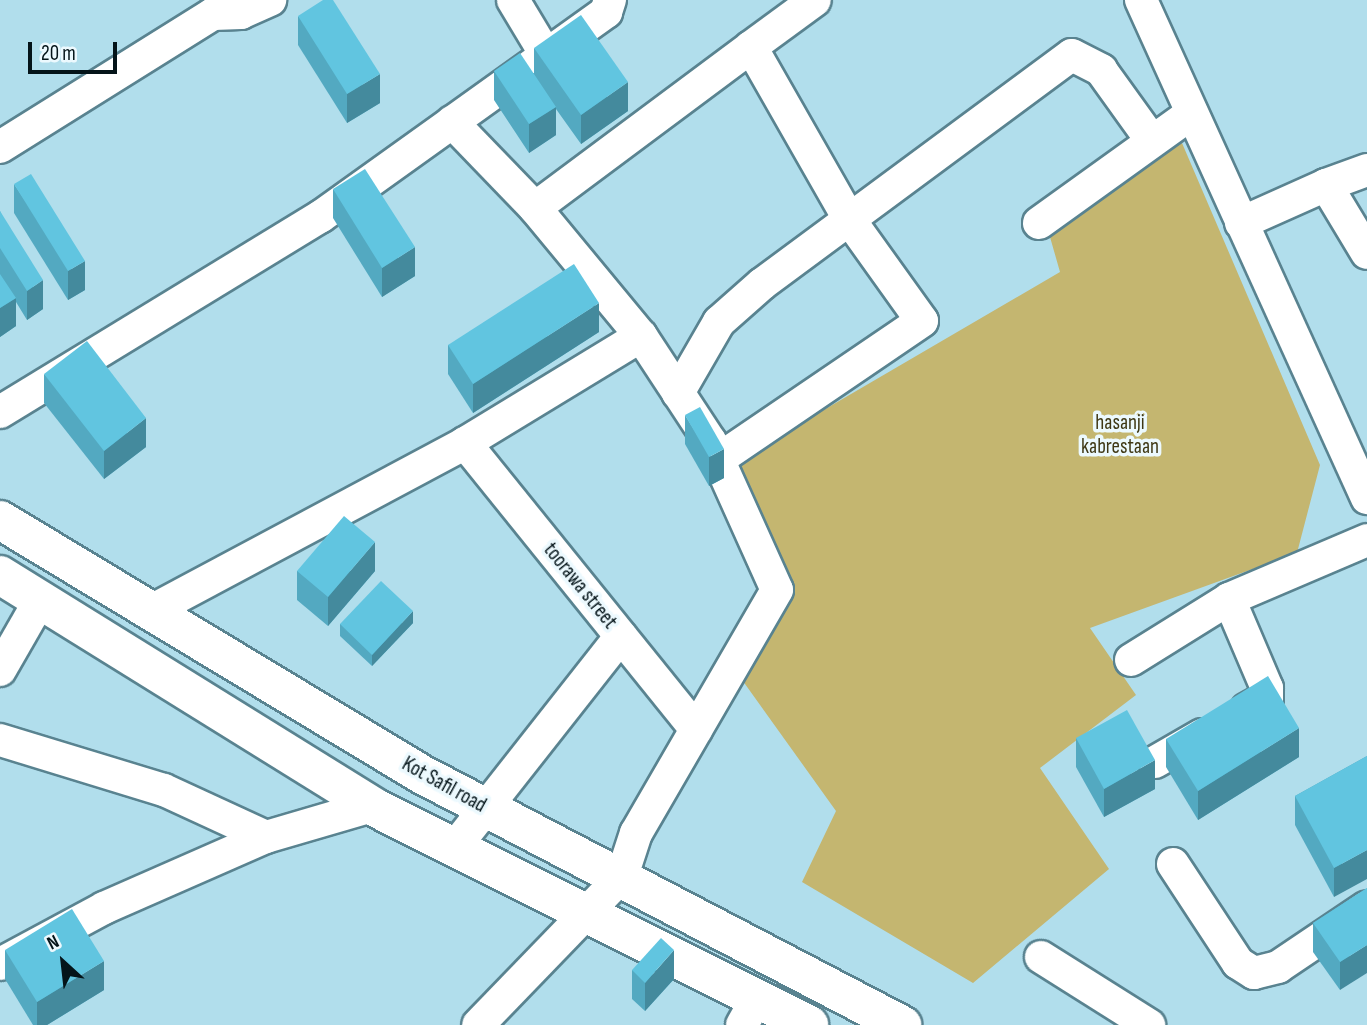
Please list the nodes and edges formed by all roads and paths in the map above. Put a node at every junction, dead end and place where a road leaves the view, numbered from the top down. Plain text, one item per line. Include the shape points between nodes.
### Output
1 (270, 0) edge
2 (513, 0) edge
3 (610, 0) edge
4 (816, 0) edge
5 (1141, 0) edge
6 (210, 7) edge
7 (751, 47) junction
8 (546, 55) junction
9 (1192, 113) junction
10 (452, 122) junction
11 (1152, 141) junction
12 (0, 148) edge
13 (1367, 170) edge
14 (1326, 185) junction
15 (535, 208) junction
16 (849, 219) junction
17 (1039, 223) dead end
18 (1241, 223) junction
19 (1367, 253) edge
20 (641, 337) junction
21 (678, 393) junction
22 (0, 412) edge
23 (465, 443) junction
24 (719, 460) junction
25 (1367, 498) edge
26 (0, 520) edge
27 (1367, 540) edge
28 (0, 575) edge
29 (1229, 599) junction
30 (39, 602) junction
31 (149, 612) junction
32 (621, 636) junction
33 (1131, 660) dead end
34 (0, 670) edge
35 (696, 729) junction
36 (0, 740) edge
37 (1155, 762) edge
38 (372, 806) junction
39 (486, 808) junction
40 (266, 837) junction
41 (455, 847) junction
42 (1173, 864) dead end
43 (622, 876) junction
44 (1367, 907) edge
45 (592, 913) junction
46 (1041, 957) dead end
47 (0, 964) edge
48 (749, 1012) edge
49 (478, 1025) edge
50 (809, 1025) edge
51 (902, 1025) edge
52 (1149, 1025) edge

1 - 6 street via 241,13
2 - 8 street
3 - 8 street via 606,12
4 - 7 street
5 - 9 street
6 - 12 street
7 - 15 street
7 - 16 street
8 - 10 street
9 - 11 street
9 - 18 street
10 - 15 street
10 - 22 street via 320,217
11 - 16 street via 1101,70 1072,55
11 - 17 street
13 - 14 street
14 - 18 street
14 - 19 street
15 - 20 street
16 - 21 street via 719,322
16 - 24 street via 922,321
18 - 25 street
20 - 21 street
20 - 23 street
21 - 24 street
23 - 31 street
23 - 32 street, toorawa street
24 - 35 street via 777,590
26 - 31 main road, Kot Safil road
27 - 29 street
28 - 30 main road
29 - 33 street
29 - 37 street via 1267,698
30 - 34 street
30 - 38 main road
31 - 39 main road, Kot Safil road
32 - 35 street, toorawa street
32 - 39 street
35 - 43 street via 636,833
36 - 40 street via 164,790
38 - 40 street
38 - 41 main road
39 - 41 street
39 - 43 main road, Kot Safil road
40 - 47 street via 104,908
41 - 45 main road
42 - 44 street via 1238,962 1254,973 1278,967
43 - 45 street
43 - 51 main road, Kot Safil road
45 - 48 main road
45 - 49 street
46 - 52 street
48 - 50 main road

